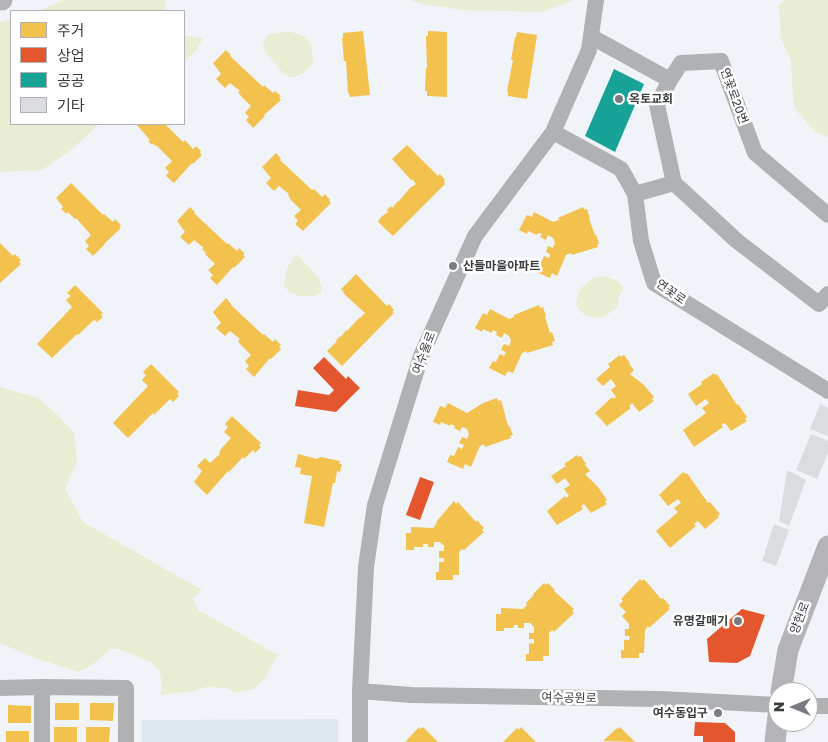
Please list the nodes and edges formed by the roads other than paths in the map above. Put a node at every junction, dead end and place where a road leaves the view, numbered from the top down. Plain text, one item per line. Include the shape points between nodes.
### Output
1 (596, 0) edge
2 (592, 37) junction
3 (670, 80) junction
4 (554, 132) junction
5 (674, 182) junction
6 (635, 194) junction
7 (828, 215) edge
8 (828, 294) edge
9 (828, 391) edge
10 (828, 546) edge
11 (783, 682) edge
12 (42, 687) junction
13 (0, 688) edge
14 (360, 691) junction
15 (768, 704) edge
16 (42, 742) edge
17 (126, 742) edge
18 (360, 742) edge

1 - 2 street, 여수울로
2 - 3 street
2 - 4 street, 여수울로
3 - 5 street via 656,104
3 - 7 street, 연꽃로20번 via 681,63 721,60 754,153
4 - 6 street, 연꽃로 via 621,169
4 - 14 street, 여수울로 via 475,236 421,356 375,505 366,567
5 - 6 street
5 - 8 street via 737,241 819,304
6 - 9 street, 연꽃로 via 641,242 654,283
10 - 11 main road, 양현로 via 788,650
12 - 13 street
12 - 16 street
12 - 17 street via 126,688
14 - 15 street, 여수공원로
14 - 18 street, 여수울로

